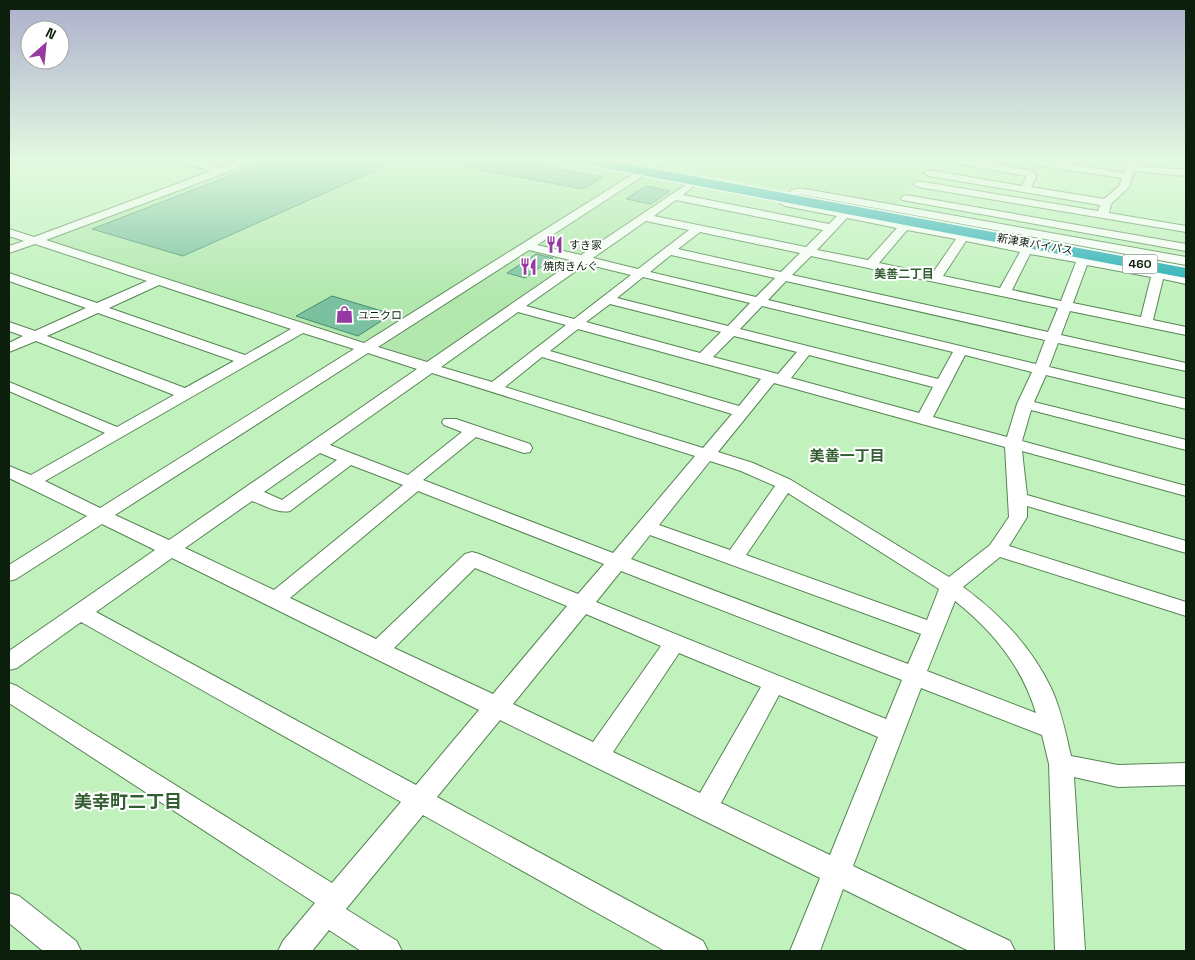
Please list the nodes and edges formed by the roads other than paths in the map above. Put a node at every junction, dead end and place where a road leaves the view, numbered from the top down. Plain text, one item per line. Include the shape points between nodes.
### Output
1 (127, 206) edge
2 (591, 206) edge
3 (660, 206) edge
4 (722, 206) edge
5 (800, 206) edge
6 (838, 206) edge
7 (880, 206) edge
8 (900, 206) edge
9 (949, 206) edge
10 (1047, 206) edge
11 (1105, 206) edge
12 (897, 209) junction
13 (845, 214) junction
14 (1102, 215) junction
15 (645, 217) junction
16 (904, 226) junction
17 (698, 228) junction
18 (832, 228) junction
19 (1186, 229) edge
20 (9, 232) edge
21 (1095, 232) junction
22 (963, 237) junction
23 (34, 240) junction
24 (527, 246) junction
25 (1186, 248) edge
26 (1027, 249) junction
27 (9, 250) edge
28 (669, 251) junction
29 (808, 251) junction
30 (1089, 252) junction
31 (584, 259) junction
32 (1186, 262) edge
33 (871, 265) junction
34 (1186, 268) edge
35 (1186, 272) edge
36 (640, 273) junction
37 (1158, 274) junction
38 (784, 276) junction
39 (9, 277) edge
40 (935, 278) junction
41 (1186, 280) edge
42 (158, 281) junction
43 (1004, 293) junction
44 (607, 299) junction
45 (759, 301) junction
46 (1066, 306) junction
47 (515, 307) junction
48 (97, 308) junction
49 (1146, 323) junction
50 (576, 324) junction
51 (9, 326) edge
52 (302, 328) junction
53 (730, 331) junction
54 (1186, 331) edge
55 (34, 336) junction
56 (1053, 337) junction
57 (9, 348) edge
58 (366, 348) junction
59 (806, 350) junction
60 (961, 350) junction
61 (539, 352) junction
62 (703, 359) junction
63 (246, 360) junction
64 (1186, 367) edge
65 (430, 368) junction
66 (1041, 369) junction
67 (776, 379) junction
68 (942, 385) junction
69 (9, 386) edge
70 (495, 387) junction
71 (186, 394) junction
72 (1025, 404) junction
73 (1186, 404) edge
74 (743, 412) junction
75 (924, 419) junction
76 (450, 422) dead end
77 (474, 430) junction
78 (118, 433) junction
79 (1013, 443) junction
80 (1186, 445) edge
81 (317, 446) junction
82 (524, 448) dead end
83 (708, 454) junction
84 (349, 459) junction
85 (9, 471) edge
86 (31, 482) junction
87 (413, 483) junction
88 (785, 484) junction
89 (1186, 491) edge
90 (250, 493) junction
91 (1018, 498) junction
92 (100, 516) junction
93 (647, 527) junction
94 (1186, 547) edge
95 (170, 549) junction
96 (998, 549) junction
97 (734, 558) junction
98 (617, 562) junction
99 (9, 574) edge
100 (950, 587) junction
101 (275, 600) junction
102 (582, 605) junction
103 (1186, 609) edge
104 (80, 612) junction
105 (933, 630) junction
106 (675, 643) junction
107 (378, 650) junction
108 (9, 662) edge
109 (915, 676) junction
110 (774, 684) junction
111 (9, 692) edge
112 (496, 707) junction
113 (1053, 729) junction
114 (892, 732) junction
115 (596, 756) junction
116 (1061, 764) junction
117 (1186, 774) edge
118 (419, 800) junction
119 (705, 808) junction
120 (837, 872) junction
121 (9, 906) edge
122 (331, 906) junction
123 (66, 951) edge
124 (293, 951) edge
125 (387, 951) edge
126 (693, 951) edge
127 (806, 951) edge
128 (1000, 951) edge
129 (1070, 951) edge

1 - 23 street
2 - 24 street
3 - 15 street
4 - 18 street
5 - 13 street
6 - 30 highway, 新津東バイパス / 460
7 - 12 street
8 - 12 street
9 - 21 street
10 - 14 street
11 - 14 street
12 - 30 street
13 - 16 street
13 - 18 street
14 - 19 street
14 - 21 street
15 - 17 street
15 - 31 street
16 - 22 street
16 - 33 street
17 - 28 street
17 - 29 street
18 - 29 street
20 - 23 street
21 - 25 street
21 - 30 street
22 - 26 street
22 - 40 street
23 - 27 street
23 - 42 street
24 - 31 street
24 - 58 street
26 - 30 street
26 - 43 street
28 - 36 street
28 - 38 street
29 - 33 street
29 - 38 street
30 - 32 street
30 - 34 highway, 新津東バイパス / 460
30 - 35 highway, 新津東バイパス / 460
30 - 37 street
30 - 46 street
31 - 36 street
31 - 47 street
33 - 40 street
36 - 44 street
36 - 45 street
37 - 41 street
37 - 49 street
38 - 45 street
38 - 56 street
39 - 48 street
40 - 43 street
42 - 48 street
42 - 52 street
43 - 46 street
44 - 50 street
44 - 53 street
45 - 53 street
45 - 60 street
46 - 49 street
46 - 56 street
47 - 50 street
47 - 65 street
48 - 55 street
48 - 63 street
49 - 54 street
50 - 61 street
50 - 62 street
51 - 55 street
52 - 58 street
52 - 63 street
53 - 59 street
53 - 62 street
55 - 57 street
55 - 71 street
56 - 64 street
56 - 66 street
58 - 65 street
58 - 92 street
59 - 67 street
59 - 68 street
60 - 66 street
60 - 68 street
61 - 70 street
61 - 74 street
62 - 67 street
63 - 71 street
65 - 70 street
65 - 81 street
66 - 72 street
66 - 73 street
67 - 74 street
67 - 75 street
68 - 75 street
69 - 78 street
70 - 83 street
71 - 78 street
72 - 79 street
72 - 80 street
74 - 83 street
75 - 79 street
76 - 77 street
77 - 82 street
77 - 87 street
78 - 86 street
79 - 89 street
79 - 91 street
81 - 84 street
81 - 90 street
83 - 88 street
83 - 93 street
84 - 87 street
84 - 90 street via 284,507
85 - 86 street
86 - 92 street
87 - 98 street
87 - 101 street
88 - 97 street
88 - 100 street
90 - 95 street
91 - 94 street
91 - 96 street via 1018,518
92 - 95 street
92 - 99 street
93 - 97 street
93 - 98 street
95 - 101 street
95 - 104 street
96 - 100 street
96 - 103 street
97 - 105 street
98 - 102 street
98 - 109 street
100 - 105 street
100 - 113 street via 984,613 1018,651 1041,691
101 - 107 street
102 - 106 street
102 - 107 street via 472,559
102 - 112 street
104 - 108 street
104 - 118 street
105 - 109 street
106 - 110 street
106 - 115 street
107 - 112 street
109 - 113 street
109 - 114 street
110 - 114 street
110 - 119 street
111 - 122 street
112 - 115 street
112 - 118 street
113 - 116 street
114 - 120 street
115 - 119 street
116 - 117 street via 1118,776
116 - 129 street
118 - 122 street
118 - 126 street
119 - 120 street
120 - 127 street
120 - 128 street
121 - 123 street
122 - 124 street
122 - 125 street

